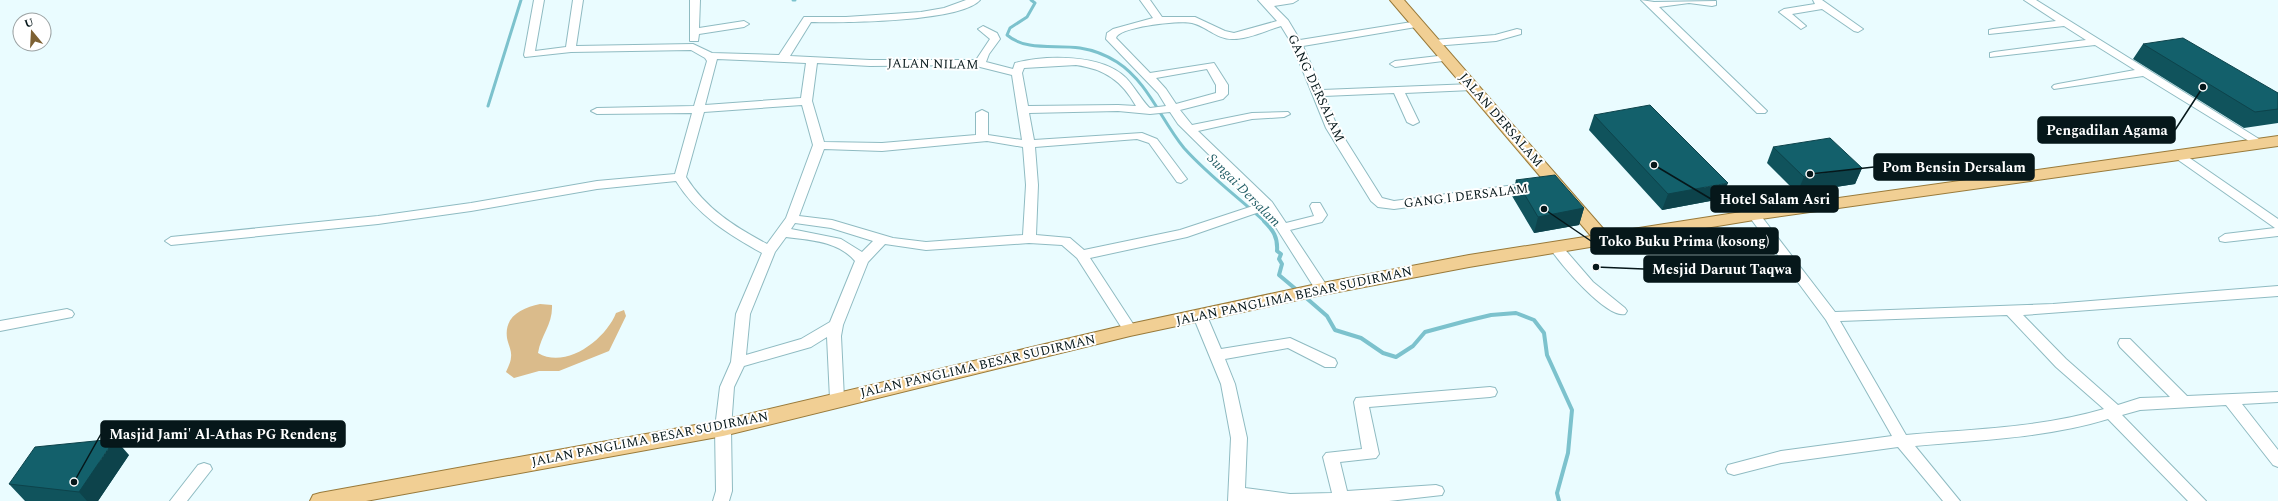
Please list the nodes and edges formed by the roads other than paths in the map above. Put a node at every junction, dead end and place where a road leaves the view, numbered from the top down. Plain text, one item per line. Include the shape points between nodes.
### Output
1 (539, 0) edge
2 (578, 0) edge
3 (695, 0) edge
4 (976, 0) edge
5 (1145, 0) edge
6 (1293, 0) edge
7 (1397, 0) edge
8 (2029, 0) edge
9 (1265, 2) edge
10 (1649, 3) edge
11 (1712, 3) dead end
12 (1820, 3) edge
13 (1159, 20) junction
14 (1284, 22) junction
15 (2066, 23) junction
16 (744, 24) dead end
17 (1418, 24) junction
18 (1800, 26) dead end
19 (983, 29) dead end
20 (1858, 29) dead end
21 (695, 32) junction
22 (1517, 32) dead end
23 (1992, 32) dead end
24 (2097, 42) junction
25 (1434, 43) junction
26 (1297, 44) junction
27 (693, 47) junction
28 (571, 50) junction
29 (1994, 55) dead end
30 (710, 56) junction
31 (783, 58) junction
32 (1447, 58) junction
33 (812, 60) junction
34 (980, 63) junction
35 (1395, 64) dead end
36 (2145, 72) junction
37 (1017, 73) junction
38 (1149, 76) junction
39 (1472, 87) junction
40 (2058, 87) dead end
41 (1399, 91) junction
42 (1318, 93) junction
43 (806, 101) junction
44 (698, 108) junction
45 (1168, 109) junction
46 (1023, 110) junction
47 (1147, 110) junction
48 (597, 111) dead end
49 (1761, 111) dead end
50 (982, 113) dead end
51 (1284, 114) dead end
52 (1413, 122) dead end
53 (1190, 129) junction
54 (982, 138) junction
55 (2278, 141) edge
56 (819, 144) junction
57 (1029, 144) junction
58 (2261, 144) junction
59 (2178, 154) junction
60 (680, 177) junction
61 (1181, 179) dead end
62 (1557, 185) junction
63 (1377, 200) joint
64 (1316, 206) dead end
65 (1262, 208) junction
66 (1754, 215) junction
67 (792, 218) junction
68 (2278, 225) edge
69 (1284, 227) junction
70 (783, 232) junction
71 (2278, 232) edge
72 (2225, 238) dead end
73 (882, 239) junction
74 (1029, 239) junction
75 (1604, 240) junction
76 (171, 241) dead end
77 (1556, 248) junction
78 (769, 251) junction
79 (1082, 255) junction
80 (862, 260) junction
81 (1319, 289) junction
82 (2278, 291) edge
83 (2011, 311) junction
84 (1620, 312) dead end
85 (67, 314) dead end
86 (1200, 316) junction
87 (1831, 317) junction
88 (836, 325) junction
89 (0, 326) edge
90 (1130, 330) junction
91 (2125, 343) dead end
92 (1216, 355) junction
93 (738, 362) junction
94 (1330, 363) dead end
95 (1490, 392) dead end
96 (2278, 397) edge
97 (837, 399) junction
98 (2229, 399) junction
99 (2182, 400) junction
100 (2112, 411) junction
101 (723, 428) junction
102 (1902, 441) junction
103 (2278, 461) edge
104 (204, 469) dead end
105 (1734, 469) dead end
106 (1436, 491) dead end
107 (1236, 497) edge
108 (1341, 498) junction
109 (348, 499) edge
110 (178, 501) edge
111 (320, 501) edge
112 (721, 501) edge
113 (1952, 501) edge
114 (2198, 501) edge

1 - 28 street via 528,55
2 - 28 street
3 - 21 street
4 - 31 street via 946,11 921,15 846,20 808,19
5 - 13 street
6 - 9 street
7 - 17 main road, JALAN DERSALAM
8 - 15 street
9 - 14 street, GANG DERSALAM
10 - 11 street via 1689,0
10 - 49 street
12 - 18 street via 1784,12
12 - 20 street
13 - 14 street via 1195,20 1222,34 1234,36
13 - 38 street via 1117,31 1111,35 1116,46
14 - 26 street, GANG DERSALAM
15 - 23 street
15 - 24 street
16 - 21 street
17 - 25 main road, JALAN DERSALAM
17 - 26 street
19 - 34 street via 990,31 995,39
21 - 27 street
22 - 25 street via 1496,38
24 - 29 street
24 - 36 street
25 - 32 main road, JALAN DERSALAM
26 - 42 street, GANG DERSALAM
27 - 28 street
27 - 30 street
30 - 31 street, JALAN NILAM
30 - 44 street via 712,61
31 - 33 street, JALAN NILAM
32 - 35 street
32 - 39 main road, JALAN DERSALAM
33 - 34 street, JALAN NILAM
33 - 43 street
34 - 37 street, JALAN NILAM
36 - 40 street
36 - 58 street
37 - 46 street
37 - 47 street via 1019,65 1100,65 1113,71 1126,82
38 - 45 street
38 - 45 street via 1204,65 1212,66 1222,85 1221,95
39 - 41 street
39 - 62 main road, JALAN DERSALAM
41 - 42 street
41 - 52 street
42 - 63 street, GANG DERSALAM via 1332,128
43 - 44 street
43 - 56 street via 816,126
44 - 48 street
44 - 60 street
45 - 47 street
45 - 53 street
46 - 47 street
46 - 57 street
50 - 54 street
51 - 53 street via 1252,116
53 - 65 street
54 - 56 street via 882,146
54 - 57 street
55 - 58 main road, JALAN PANGLIMA BESAR SUDIRMAN
56 - 67 street
57 - 61 street via 1138,135 1153,141
57 - 74 street via 1032,186
58 - 59 main road, JALAN PANGLIMA BESAR SUDIRMAN
59 - 66 main road, JALAN PANGLIMA BESAR SUDIRMAN
59 - 68 street
60 - 76 street via 597,185 378,220
60 - 78 street via 690,196 708,213 733,232
62 - 63 street, GANG I DERSALAM via 1394,205 1382,204
62 - 75 main road, JALAN DERSALAM
64 - 69 street via 1320,215 1318,219
65 - 69 street
65 - 79 street via 1182,234
66 - 75 main road, JALAN PANGLIMA BESAR SUDIRMAN
66 - 87 street
67 - 70 street
67 - 73 street via 832,224
69 - 81 street
70 - 78 street
70 - 80 street via 832,240 856,251
71 - 72 street
73 - 74 street via 926,246
73 - 80 street
74 - 79 street via 1065,241
75 - 77 main road, JALAN PANGLIMA BESAR SUDIRMAN
77 - 81 main road, JALAN PANGLIMA BESAR SUDIRMAN via 1469,261
77 - 84 street via 1588,285
78 - 93 street via 743,314
79 - 90 street
80 - 88 street
81 - 86 main road, JALAN PANGLIMA BESAR SUDIRMAN
82 - 83 street
83 - 87 street
83 - 100 street
85 - 89 street
86 - 90 main road, JALAN PANGLIMA BESAR SUDIRMAN
86 - 92 street
87 - 102 street
88 - 93 street via 806,343
88 - 97 street via 834,336
90 - 97 main road, JALAN PANGLIMA BESAR SUDIRMAN
91 - 99 street
92 - 94 street via 1290,343
92 - 107 street via 1228,384 1239,438
93 - 101 street via 727,387
95 - 108 street via 1361,402 1371,454 1330,457
96 - 98 street
97 - 101 main road, JALAN PANGLIMA BESAR SUDIRMAN
98 - 99 street
98 - 103 street
99 - 100 street via 2140,404
100 - 102 street via 2087,420 2027,430
100 - 114 street
101 - 109 main road, JALAN PANGLIMA BESAR SUDIRMAN
101 - 112 street via 724,491
102 - 105 street via 1781,457
102 - 113 street
104 - 110 street
106 - 108 street
107 - 108 street via 1290,500
109 - 111 main road, JALAN PANGLIMA BESAR SUDIRMAN

